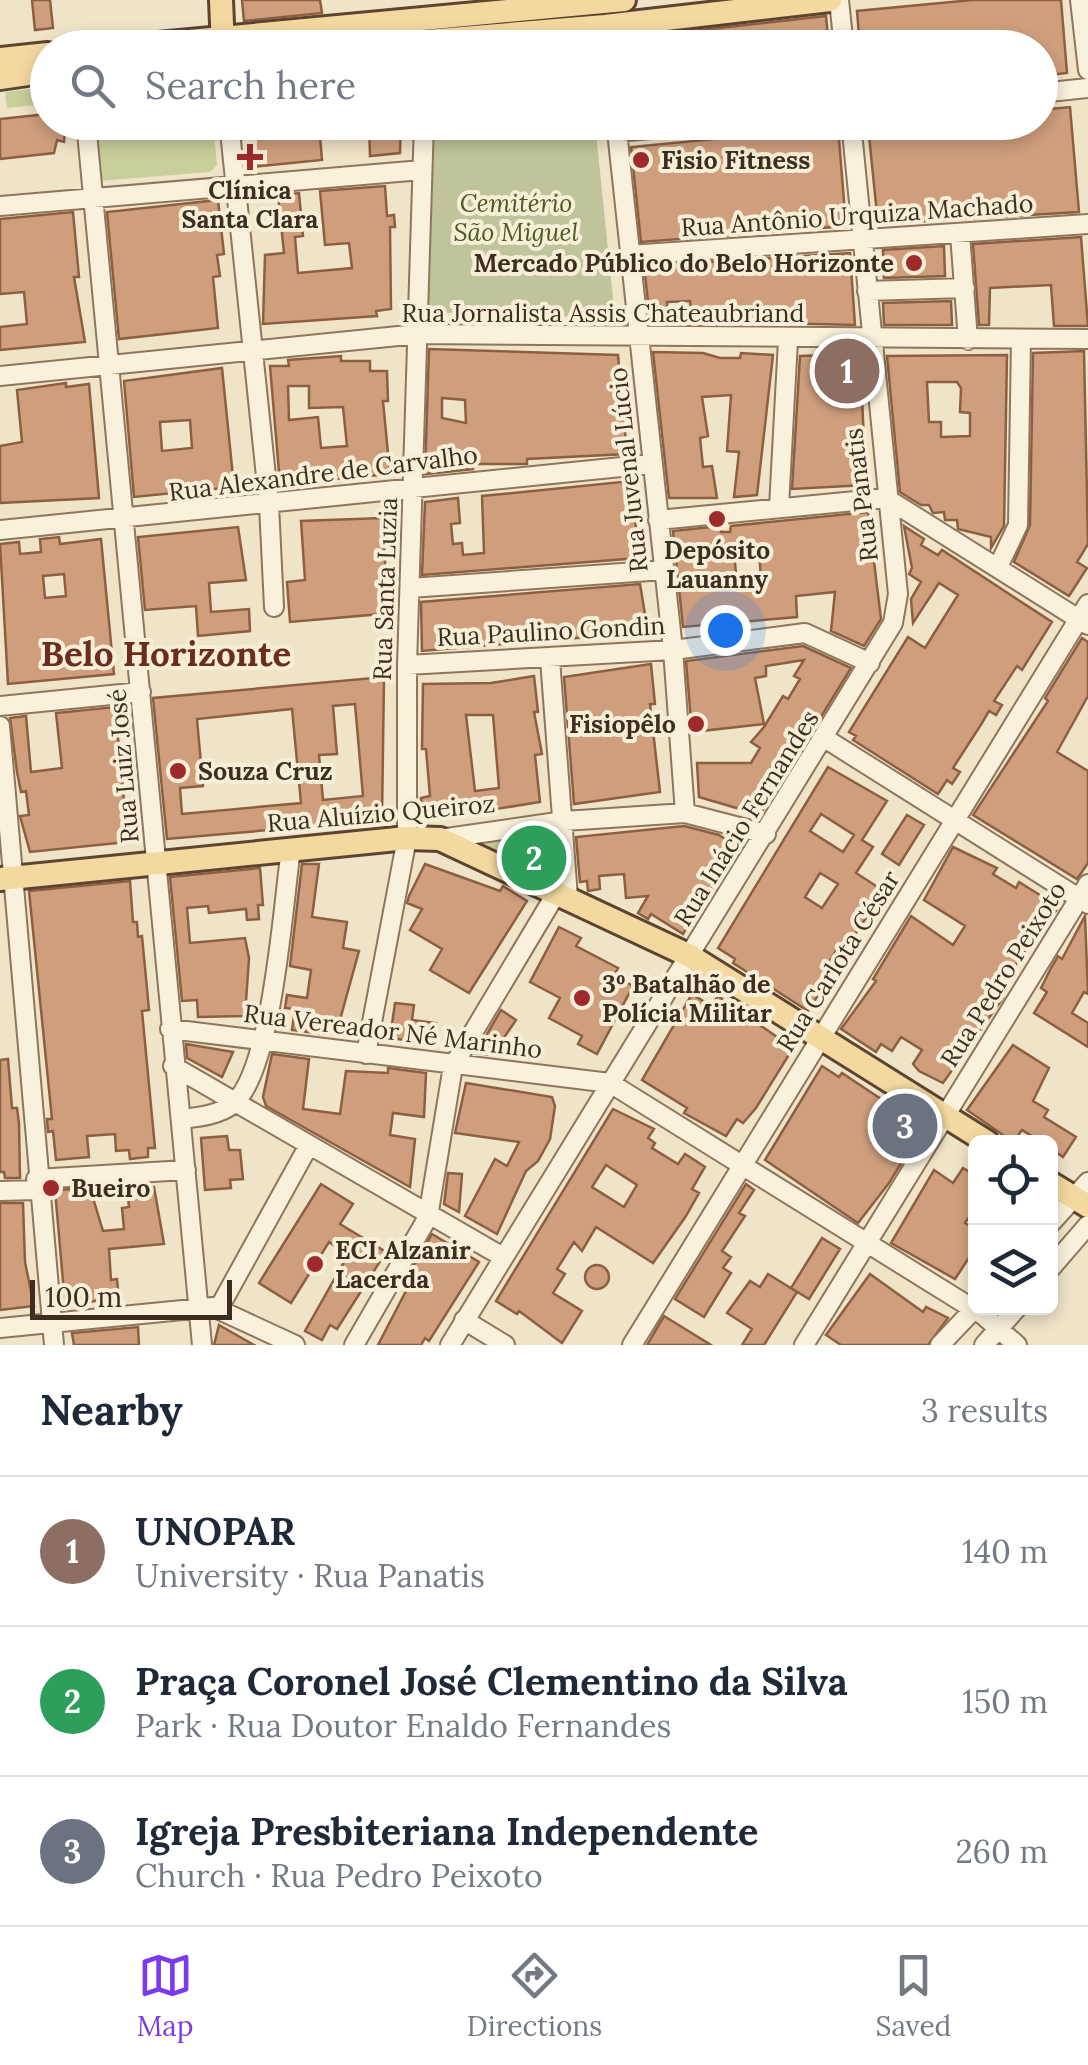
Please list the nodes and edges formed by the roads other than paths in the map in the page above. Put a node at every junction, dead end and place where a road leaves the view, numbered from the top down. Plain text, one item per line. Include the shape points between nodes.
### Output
1 (220, 0) edge
2 (830, 0) edge
3 (839, 0) edge
4 (1080, 0) edge
5 (610, 15) edge
6 (427, 27) edge
7 (222, 30) edge
8 (376, 30) edge
9 (842, 30) edge
10 (30, 56) edge
11 (0, 58) edge
12 (1088, 70) edge
13 (30, 74) edge
14 (0, 78) edge
15 (1088, 88) edge
16 (1058, 91) edge
17 (88, 140) edge
18 (232, 140) edge
19 (423, 140) edge
20 (618, 140) edge
21 (853, 140) edge
22 (422, 170) junction
23 (238, 186) junction
24 (94, 198) junction
25 (0, 206) edge
26 (1088, 224) edge
27 (960, 234) junction
28 (862, 239) junction
29 (629, 256) junction
30 (965, 288) junction
31 (867, 291) junction
32 (418, 334) junction
33 (639, 336) junction
34 (1088, 339) edge
35 (788, 340) junction
36 (869, 340) junction
37 (968, 340) junction
38 (1021, 340) junction
39 (254, 349) junction
40 (112, 365) junction
41 (0, 376) edge
42 (651, 464) junction
43 (412, 486) junction
44 (886, 498) junction
45 (269, 505) junction
46 (780, 507) junction
47 (658, 520) junction
48 (124, 521) junction
49 (0, 530) edge
50 (999, 565) junction
51 (664, 570) junction
52 (410, 588) junction
53 (274, 607) dead end
54 (1085, 616) edge
55 (894, 623) joint
56 (673, 650) junction
57 (550, 659) junction
58 (870, 663) junction
59 (407, 665) junction
60 (141, 692) junction
61 (0, 706) edge
62 (0, 726) edge
63 (826, 740) junction
64 (684, 813) junction
65 (564, 821) junction
66 (956, 821) junction
67 (766, 834) junction
68 (406, 838) junction
69 (440, 840) junction
70 (291, 849) junction
71 (157, 864) junction
72 (8, 878) edge
73 (562, 895) junction
74 (1085, 896) edge
75 (690, 956) junction
76 (170, 1029) junction
77 (820, 1037) junction
78 (264, 1039) junction
79 (366, 1054) junction
80 (173, 1066) junction
81 (453, 1066) junction
82 (610, 1083) junction
83 (234, 1103) junction
84 (944, 1116) junction
85 (181, 1119) junction
86 (975, 1135) edge
87 (308, 1145) junction
88 (738, 1166) junction
89 (186, 1170) junction
90 (37, 1185) junction
91 (1058, 1186) edge
92 (0, 1191) edge
93 (1083, 1195) edge
94 (428, 1216) junction
95 (1058, 1217) edge
96 (1088, 1225) edge
97 (868, 1244) junction
98 (502, 1257) junction
99 (1058, 1260) edge
100 (968, 1304) edge
101 (220, 1308) junction
102 (199, 1309) junction
103 (968, 1315) edge
104 (979, 1315) edge
105 (1011, 1315) edge
106 (464, 1320) junction
107 (52, 1323) junction
108 (0, 1328) edge
109 (991, 1338) edge
110 (54, 1345) edge
111 (202, 1345) edge
112 (295, 1345) edge
113 (354, 1345) edge
114 (450, 1345) edge
115 (506, 1345) edge
116 (632, 1345) edge
117 (804, 1345) edge
118 (940, 1345) edge
119 (1017, 1345) edge

1 - 7 main road
2 - 5 main road
3 - 9 street
4 - 12 street
5 - 6 main road
6 - 8 main road
10 - 11 main road
13 - 14 main road
15 - 16 street
17 - 24 street, Rua Luiz José
18 - 23 street
19 - 22 street, Rua Santa Luzia
20 - 29 street, Rua Juvenal Lúcio
21 - 28 street, Rua Panatis
22 - 23 street
22 - 32 street, Rua Santa Luzia
23 - 24 street
23 - 39 street
24 - 25 street
24 - 40 street, Rua Luiz José
26 - 27 street, Rua Antônio Urquiza Machado
27 - 28 street, Rua Antônio Urquiza Machado
27 - 30 street
28 - 29 street, Rua Antônio Urquiza Machado
28 - 31 street, Rua Panatis
29 - 33 street, Rua Juvenal Lúcio
30 - 31 street
30 - 37 street
31 - 36 street, Rua Panatis
32 - 33 street, Rua Jornalista Assis Chateaubriand
32 - 39 street, Rua Jornalista Assis Chateaubriand
32 - 43 street, Rua Santa Luzia
33 - 35 street, Rua Jornalista Assis Chateaubriand
33 - 42 street, Rua Juvenal Lúcio
34 - 38 street, Rua Jornalista Assis Chateaubriand
35 - 36 street, Rua Jornalista Assis Chateaubriand
35 - 46 street
36 - 37 street, Rua Jornalista Assis Chateaubriand
36 - 44 street, Rua Panatis
37 - 38 street, Rua Jornalista Assis Chateaubriand
38 - 50 street via 1018,525
39 - 40 street, Rua Jornalista Assis Chateaubriand
39 - 45 street
40 - 41 street, Rua Jornalista Assis Chateaubriand
40 - 48 street, Rua Luiz José
42 - 43 street, Rua Alexandre de Carvalho
42 - 47 street, Rua Juvenal Lúcio
43 - 45 street, Rua Alexandre de Carvalho
43 - 52 street, Rua Santa Luzia
44 - 46 street
44 - 50 street
44 - 55 street, Rua Panatis via 898,594
45 - 48 street, Rua Alexandre de Carvalho
45 - 53 street
46 - 47 street
47 - 51 street, Rua Juvenal Lúcio
48 - 49 street, Rua Alexandre de Carvalho
48 - 60 street, Rua Luiz José
50 - 54 street
51 - 52 street
51 - 56 street, Rua Juvenal Lúcio
52 - 59 street, Rua Santa Luzia
54 - 66 street, Rua Carlota César
55 - 58 street, Rua Inácio Fernandes
56 - 57 street, Rua Paulino Gondin
56 - 58 street, Rua Paulino Gondin via 810,633
56 - 64 street, Rua Juvenal Lúcio
57 - 59 street, Rua Paulino Gondin
57 - 65 street
58 - 63 street, Rua Inácio Fernandes
59 - 68 street, Rua Santa Luzia
60 - 61 street
60 - 71 street, Rua Luiz José
62 - 72 street
63 - 66 street
63 - 67 street, Rua Inácio Fernandes
64 - 65 street, Rua Aluízio Queiroz
64 - 67 street, Rua Aluízio Queiroz
65 - 69 street, Rua Aluízio Queiroz
65 - 73 street
66 - 74 street
66 - 77 street, Rua Carlota César
67 - 75 street, Rua Inácio Fernandes
68 - 69 main road, Rua Aluízio Queiroz
68 - 70 main road, Rua Aluízio Queiroz
68 - 79 street, Rua Santa Luzia
69 - 73 main road
70 - 71 main road, Rua Aluízio Queiroz
70 - 78 street
71 - 72 main road, Rua Aluízio Queiroz
71 - 76 street, Rua Luiz José
72 - 90 street
73 - 75 main road
73 - 81 street
74 - 84 street, Rua Pedro Peixoto
75 - 77 main road
75 - 82 street, Rua Inácio Fernandes
76 - 78 street, Rua Vereador Né Marinho
76 - 80 street, Rua Luiz José
77 - 84 main road
77 - 88 street, Rua Carlota César
78 - 79 street, Rua Vereador Né Marinho
78 - 83 street
79 - 81 street, Rua Vereador Né Marinho
80 - 83 street
80 - 85 street, Rua Luiz José
81 - 82 street, Rua Vereador Né Marinho
81 - 94 street
82 - 88 street
82 - 98 street, Rua Inácio Fernandes
83 - 85 street
83 - 87 street
84 - 86 main road
84 - 97 street, Rua Pedro Peixoto
85 - 89 street, Rua Luiz José
87 - 94 street
87 - 101 street
88 - 97 street
88 - 116 street, Rua Carlota César
89 - 90 street
89 - 102 street, Rua Luiz José
90 - 92 street
90 - 107 street
91 - 93 main road
93 - 95 street
94 - 98 street
94 - 113 street
96 - 99 street
97 - 100 street
97 - 117 street, Rua Pedro Peixoto
98 - 106 street, Rua Inácio Fernandes
101 - 102 street
101 - 112 street
102 - 107 street
102 - 111 street, Rua Luiz José
103 - 118 street
104 - 109 street
105 - 109 street
106 - 114 street, Rua Inácio Fernandes
106 - 115 street
107 - 108 street
107 - 110 street
109 - 119 street

